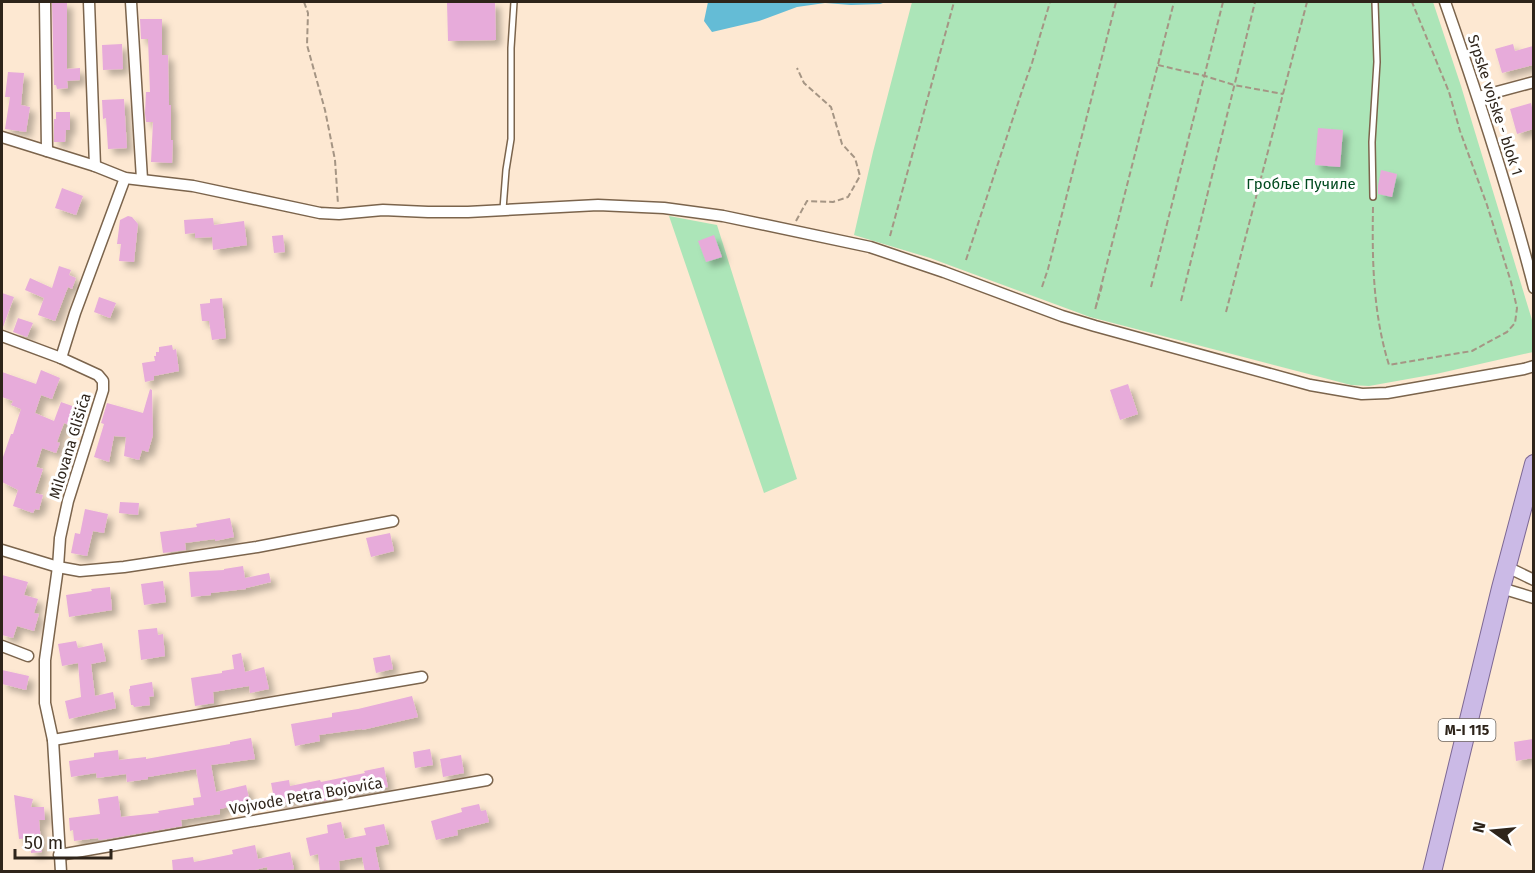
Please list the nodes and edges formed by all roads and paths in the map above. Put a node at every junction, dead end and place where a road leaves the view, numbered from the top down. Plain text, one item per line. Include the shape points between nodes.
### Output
1 (45, 2) edge
2 (89, 2) edge
3 (130, 2) edge
4 (304, 2) edge
5 (514, 2) edge
6 (954, 2) edge
7 (1050, 2) edge
8 (1116, 2) edge
9 (1174, 2) edge
10 (1223, 2) edge
11 (1255, 2) edge
12 (1307, 2) edge
13 (1375, 2) edge
14 (1412, 2) edge
15 (1445, 2) edge
16 (1158, 65) junction
17 (797, 68) dead end
18 (1205, 75) junction
19 (1533, 82) edge
20 (1234, 85) junction
21 (1283, 94) junction
22 (1478, 97) junction
23 (2, 137) edge
24 (47, 151) junction
25 (95, 166) junction
26 (125, 178) junction
27 (142, 179) junction
28 (1374, 197) joint
29 (503, 210) junction
30 (339, 214) junction
31 (790, 231) junction
32 (890, 236) dead end
33 (966, 260) dead end
34 (1102, 286) dead end
35 (1042, 287) dead end
36 (1150, 287) dead end
37 (1533, 288) edge
38 (1181, 301) dead end
39 (1226, 312) dead end
40 (2, 336) edge
41 (61, 358) junction
42 (1533, 366) edge
43 (1533, 464) edge
44 (393, 520) dead end
45 (2, 550) edge
46 (58, 567) junction
47 (1507, 567) junction
48 (1533, 580) edge
49 (1501, 588) junction
50 (1533, 598) edge
51 (2, 646) edge
52 (28, 656) dead end
53 (422, 677) dead end
54 (53, 740) junction
55 (487, 780) dead end
56 (59, 855) junction
57 (61, 872) edge
58 (1432, 872) edge

1 - 24 street
2 - 25 street
3 - 27 street
4 - 30 path via 309,13 307,45 335,160
5 - 29 lane via 511,139
6 - 32 path
7 - 33 path
8 - 35 path
9 - 16 path
10 - 18 path
11 - 20 path
12 - 21 path
13 - 28 lane
14 - 28 path via 1449,92 1512,282 1517,308 1515,323 1507,332 1472,351 1389,365 1375,304
15 - 22 street, Srpske vojske - blok 1
16 - 18 path
16 - 34 path via 1095,310
17 - 31 path via 804,83 831,107 842,144 855,158 860,176 848,197 834,202 807,201
18 - 20 path
18 - 36 path
19 - 22 street
20 - 21 path
20 - 38 path
21 - 39 path
22 - 37 street, Srpske vojske - blok 1
23 - 24 street
24 - 25 street
25 - 26 street
26 - 27 street
26 - 41 street
27 - 30 street
29 - 30 street
29 - 31 street via 598,205 664,208
31 - 42 street via 870,247 1062,316 1310,385 1362,394 1388,393
40 - 41 street, Milovana Glišića
41 - 46 street, Milovana Glišića via 98,375 103,390 68,501
43 - 47 main road, M-I 115
44 - 46 street via 257,547 124,567 80,571
45 - 46 street
46 - 54 street via 45,660 45,702
47 - 48 street
47 - 49 main road, M-I 115
49 - 50 street
49 - 58 main road, M-I 115
51 - 52 street
53 - 54 street
54 - 56 street
55 - 56 street, Vojvode Petra Bojovića
56 - 57 street

